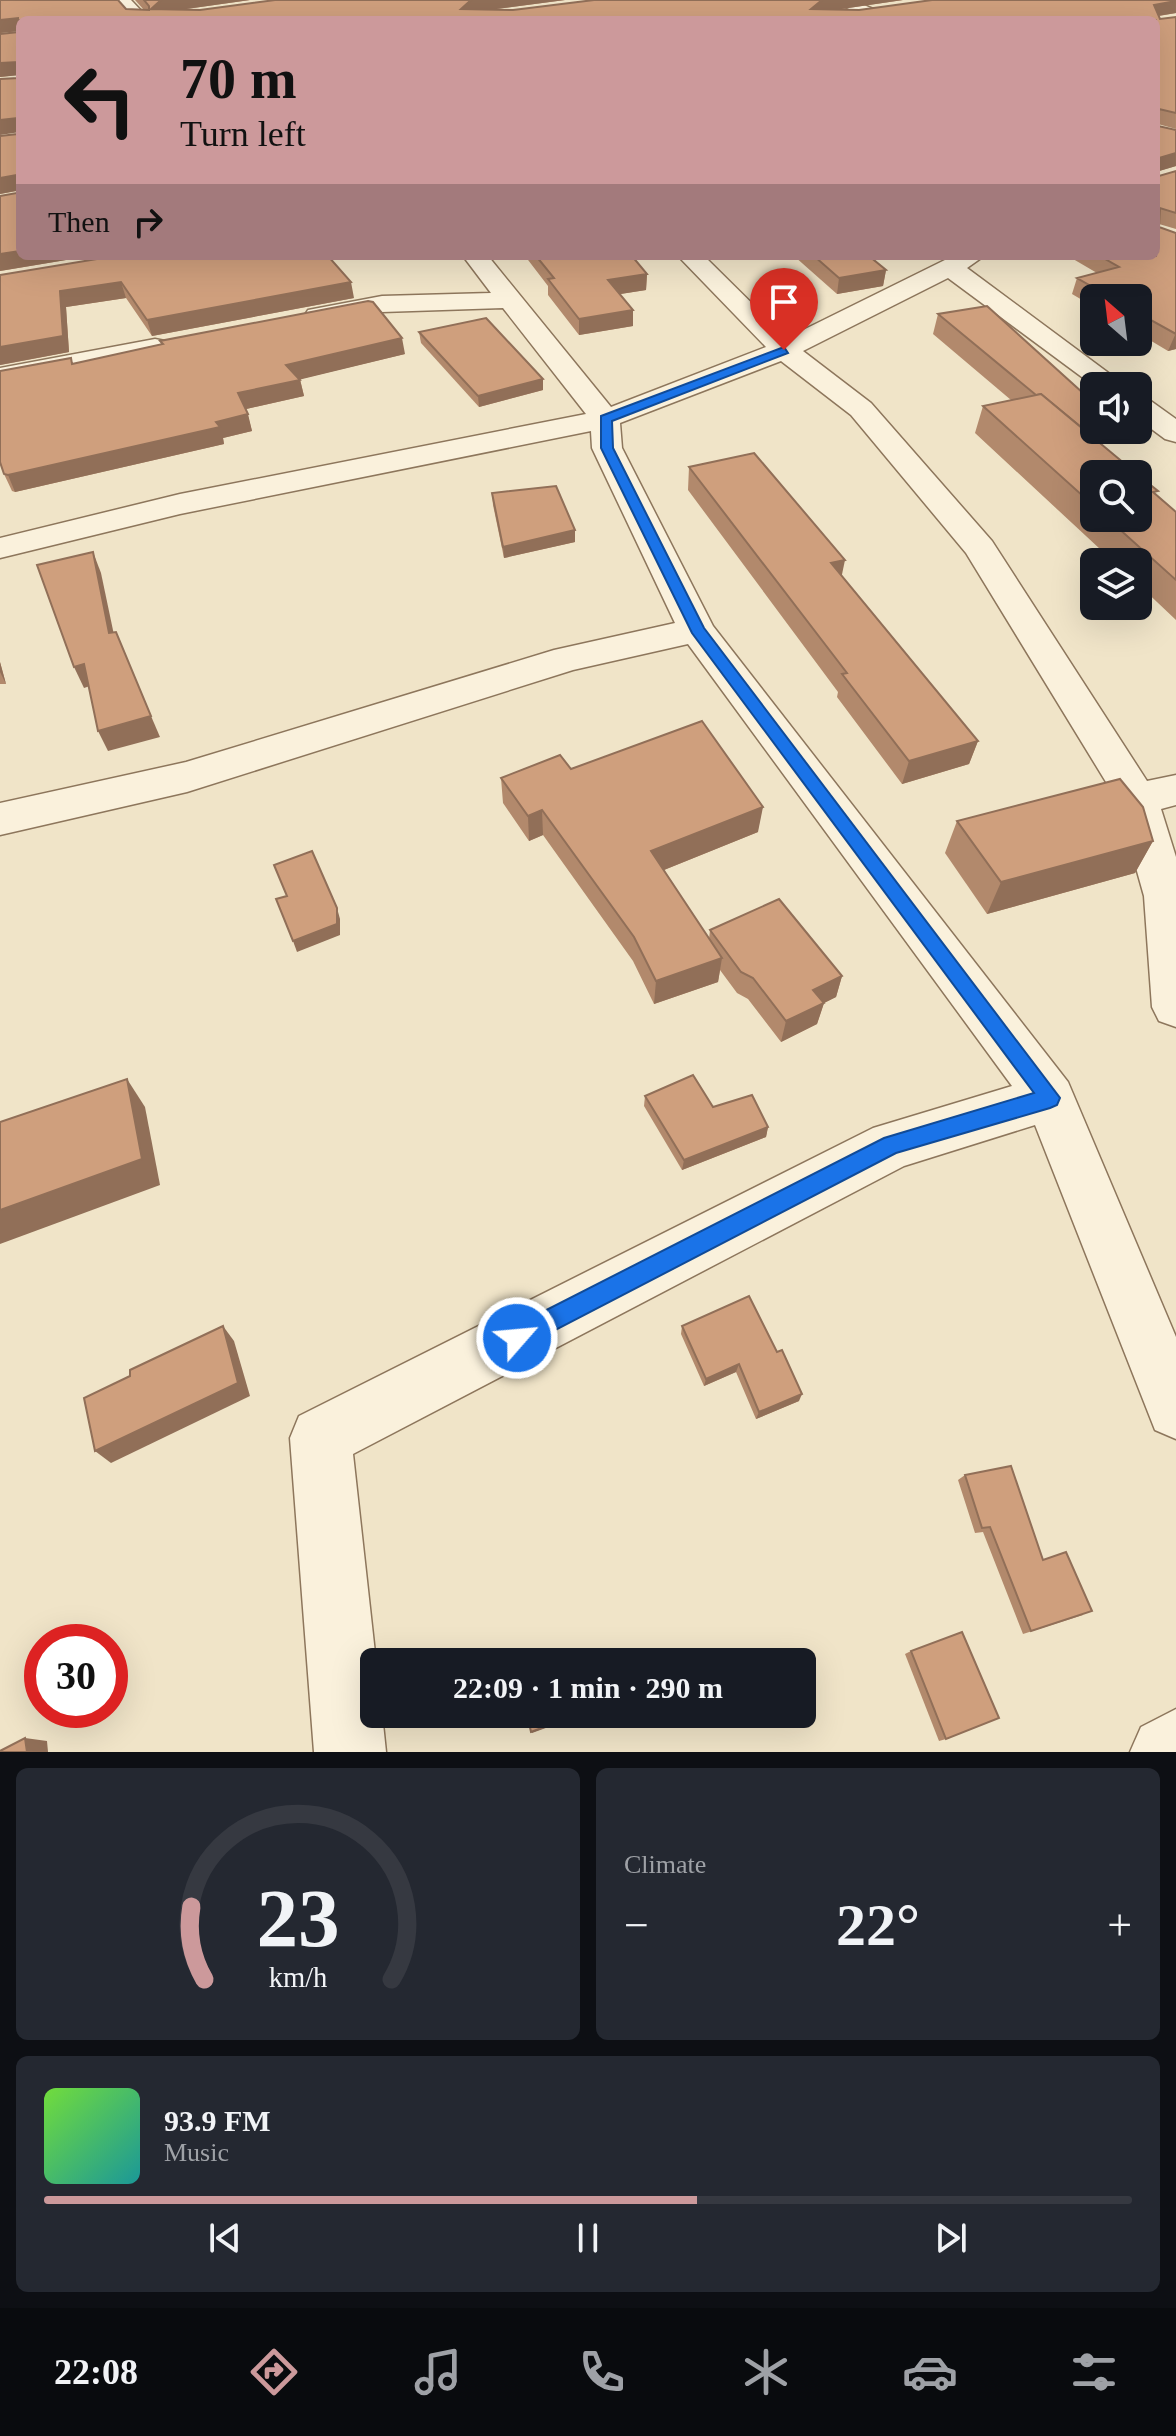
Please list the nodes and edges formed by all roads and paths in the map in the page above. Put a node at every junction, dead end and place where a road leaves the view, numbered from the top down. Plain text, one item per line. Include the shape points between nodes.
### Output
1 (122, 0) edge
2 (835, 9) edge
3 (895, 14) edge
4 (137, 16) edge
5 (478, 260) edge
6 (694, 260) edge
7 (961, 262) edge
8 (510, 300) junction
9 (290, 321) edge
10 (183, 342) edge
11 (784, 350) junction
12 (1095, 372) edge
13 (0, 377) edge
14 (1152, 415) edge
15 (605, 419) junction
16 (1176, 433) edge
17 (1, 546) edge
18 (697, 630) junction
19 (1156, 794) edge
20 (0, 819) edge
21 (1176, 1007) edge
22 (1050, 1098) junction
23 (1176, 1409) edge
24 (1176, 1744) edge
25 (350, 1752) edge
26 (1166, 1752) edge

1 - 4 street
2 - 3 street
5 - 8 street
6 - 11 street
7 - 11 street
7 - 12 street
8 - 9 street via 382,304
8 - 15 street
10 - 13 street
11 - 15 street
11 - 19 street via 861,409 980,548
14 - 16 street
15 - 17 street via 256,488
15 - 18 street via 607,448
18 - 20 street via 567,659 187,777
18 - 22 street
19 - 21 street
22 - 23 street
22 - 25 street via 892,1145 321,1438
24 - 26 street

